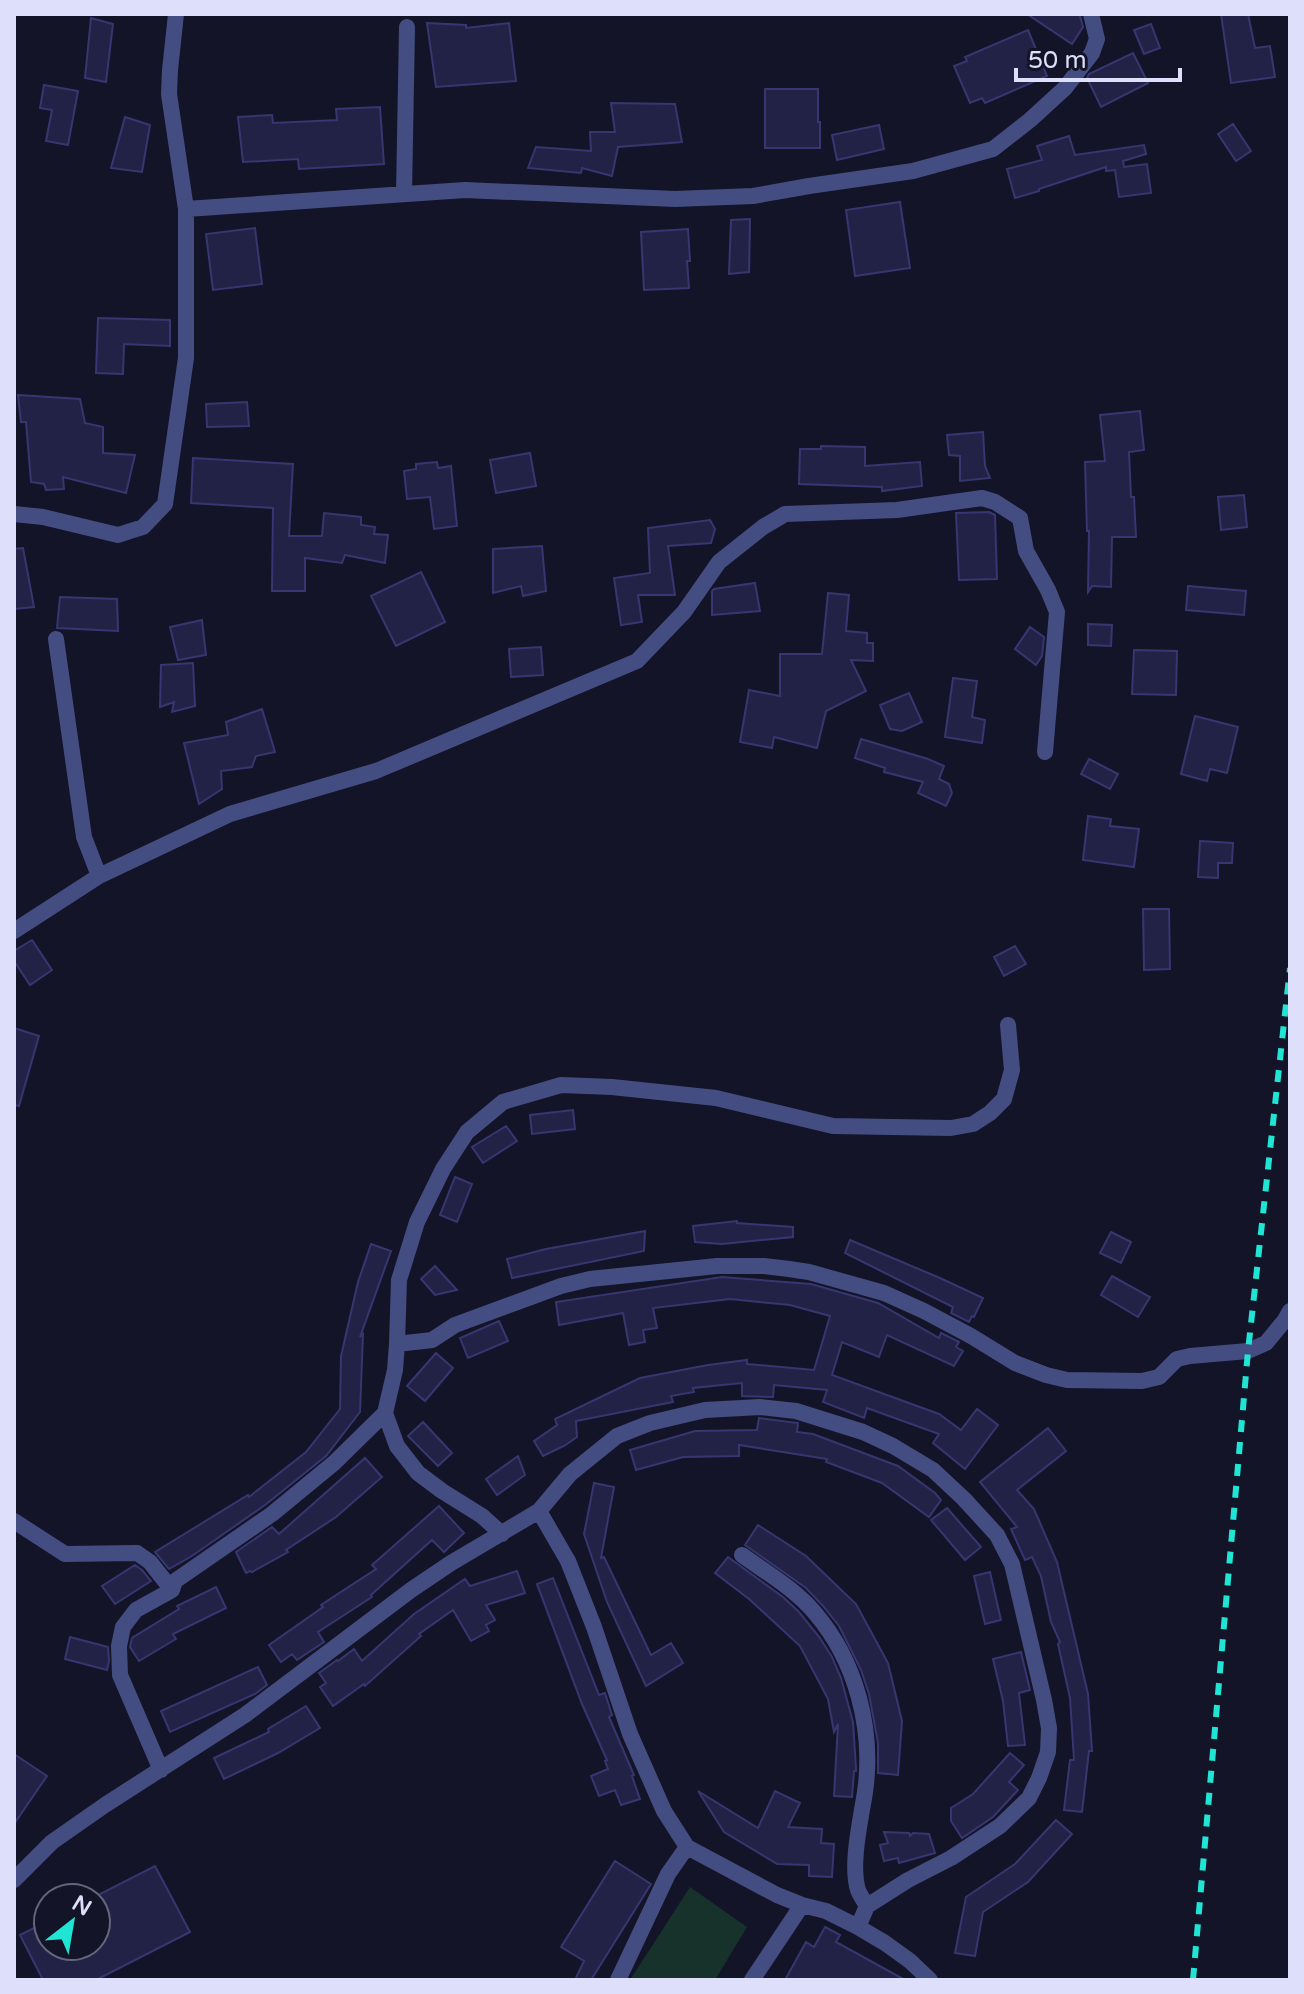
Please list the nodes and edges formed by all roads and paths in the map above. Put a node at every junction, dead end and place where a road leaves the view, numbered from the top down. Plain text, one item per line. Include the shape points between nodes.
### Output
1 (176, 14) edge
2 (1091, 14) edge
3 (407, 27) dead end
4 (404, 194) junction
5 (186, 209) junction
6 (14, 514) edge
7 (56, 639) dead end
8 (1045, 752) dead end
9 (99, 876) junction
10 (14, 931) edge
11 (1008, 1025) dead end
12 (1290, 1311) edge
13 (397, 1344) junction
14 (385, 1413) junction
15 (539, 1511) junction
16 (14, 1521) edge
17 (502, 1534) junction
18 (742, 1555) dead end
19 (172, 1590) junction
20 (161, 1770) junction
21 (687, 1847) junction
22 (14, 1880) edge
23 (802, 1905) junction
24 (867, 1906) junction
25 (858, 1927) junction
26 (618, 1980) edge
27 (752, 1980) edge
28 (930, 1980) edge

1 - 5 street via 169,94
2 - 4 street via 1097,39 1092,53 1030,120 993,149 913,171 753,196 675,199 465,190
3 - 4 street
4 - 5 street
5 - 6 street via 186,358 165,504 143,527 118,535
7 - 9 street via 84,837
8 - 9 street via 1057,612 1026,551 1020,518 982,498 897,510 785,514 719,562 684,612 637,661 376,771 230,814
9 - 10 street
11 - 13 street via 1012,1070 1004,1099 973,1124 951,1128 833,1126 716,1098 612,1087 561,1085 503,1102 467,1132 417,1222 399,1280
12 - 13 street via 1266,1343 1248,1351 1177,1359 1159,1377 1142,1381 1067,1380 1015,1363 884,1293 809,1272 717,1266 561,1286 455,1325 432,1340
13 - 14 street
14 - 17 street via 397,1446 418,1473
14 - 19 street via 285,1504 175,1581
15 - 17 street
15 - 21 street via 568,1561 635,1747
15 - 24 street via 570,1474 617,1436 705,1410 760,1407 796,1411 893,1446 933,1470 997,1535 1012,1564 1049,1728 1039,1778 1029,1798 1000,1826
16 - 19 street via 65,1554 137,1553
17 - 20 street via 431,1576 245,1715
18 - 24 street via 814,1612 857,1688 867,1763 855,1872
19 - 20 street via 136,1610 123,1627 119,1646 120,1675
20 - 22 street via 52,1842
21 - 23 street
21 - 26 street via 668,1874
23 - 25 street
23 - 27 street
24 - 25 street
25 - 28 street

